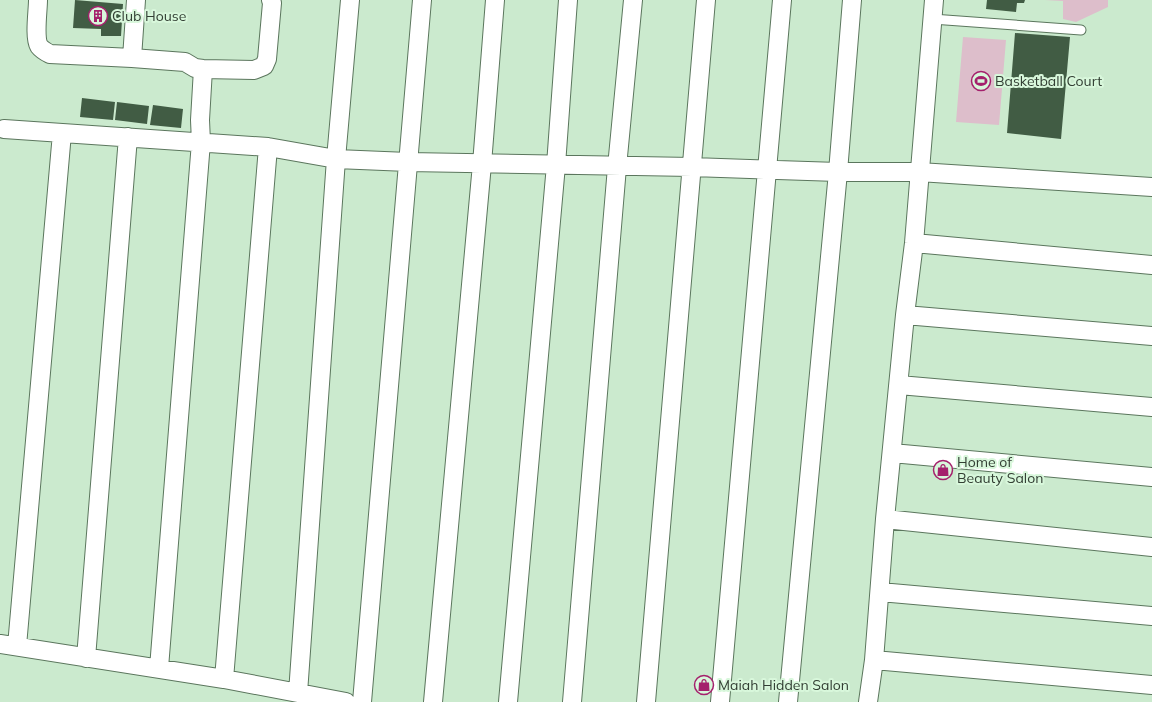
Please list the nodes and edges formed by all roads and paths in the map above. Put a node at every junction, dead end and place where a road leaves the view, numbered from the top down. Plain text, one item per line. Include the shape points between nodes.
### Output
1 (38, 0) edge
2 (136, 0) edge
3 (271, 0) edge
4 (350, 0) edge
5 (422, 0) edge
6 (495, 0) edge
7 (568, 0) edge
8 (633, 0) edge
9 (706, 0) edge
10 (782, 0) edge
11 (852, 0) edge
12 (934, 0) edge
13 (932, 19) junction
14 (1081, 30) dead end
15 (132, 58) junction
16 (202, 69) junction
17 (4, 129) dead end
18 (62, 133) junction
19 (128, 137) junction
20 (201, 142) junction
21 (268, 147) junction
22 (336, 159) junction
23 (408, 162) junction
24 (482, 164) junction
25 (556, 165) junction
26 (617, 167) junction
27 (692, 167) junction
28 (766, 169) junction
29 (838, 172) junction
30 (919, 172) junction
31 (1152, 187) edge
32 (914, 243) junction
33 (1152, 265) edge
34 (905, 315) junction
35 (1152, 336) edge
36 (899, 385) junction
37 (1152, 407) edge
38 (892, 453) junction
39 (1152, 477) edge
40 (885, 520) junction
41 (1152, 547) edge
42 (880, 592) junction
43 (1152, 616) edge
44 (9, 645) edge
45 (86, 658) junction
46 (874, 660) junction
47 (159, 668) junction
48 (224, 679) junction
49 (1152, 685) edge
50 (298, 693) junction
51 (346, 702) edge
52 (362, 702) edge
53 (433, 702) edge
54 (508, 702) edge
55 (572, 702) edge
56 (646, 702) edge
57 (720, 702) edge
58 (788, 702) edge
59 (868, 702) edge

1 - 15 street via 37,38 43,50 50,54
2 - 15 street
3 - 16 street via 268,50 264,66 254,70
4 - 22 street
5 - 23 street
6 - 24 street
7 - 25 street
8 - 26 street
9 - 27 street
10 - 28 street
11 - 29 street
12 - 13 street
13 - 14 lane
13 - 30 street
15 - 16 street via 184,62
16 - 20 street
17 - 18 street
18 - 19 street
18 - 44 street
19 - 20 street
19 - 45 street
20 - 21 street
20 - 47 street
21 - 22 street
21 - 48 street
22 - 23 street
22 - 50 street
23 - 24 street
23 - 52 street
24 - 25 street
24 - 53 street
25 - 26 street
25 - 54 street
26 - 27 street
26 - 55 street
27 - 28 street
27 - 56 street
28 - 29 street
28 - 57 street
29 - 30 street
29 - 58 street
30 - 31 street
30 - 32 street
32 - 33 street
32 - 34 street
34 - 35 street
34 - 36 street
36 - 37 street
36 - 38 street
38 - 39 street
38 - 40 street
40 - 41 street
40 - 42 street
42 - 43 street
42 - 46 street
44 - 45 street
45 - 47 street
46 - 49 street
46 - 59 street
47 - 48 street
48 - 50 street
50 - 51 street

